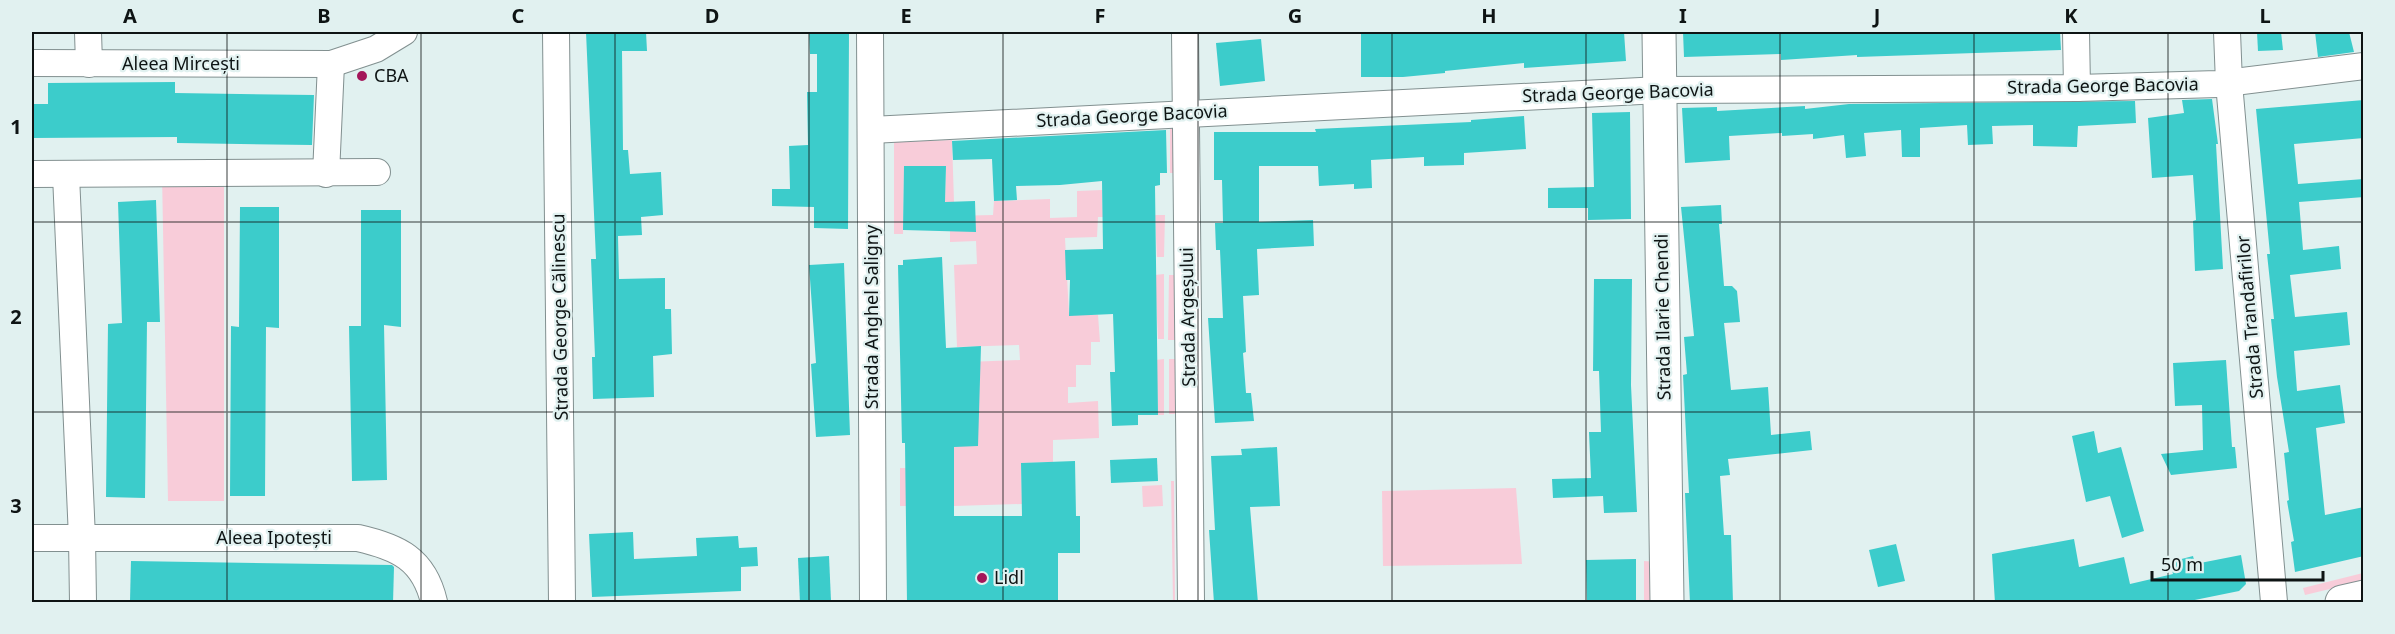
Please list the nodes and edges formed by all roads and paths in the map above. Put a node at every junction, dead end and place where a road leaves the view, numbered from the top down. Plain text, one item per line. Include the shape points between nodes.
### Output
1 (88, 32) edge
2 (404, 32) edge
3 (556, 32) edge
4 (870, 32) edge
5 (1185, 32) edge
6 (1659, 32) edge
7 (2076, 32) edge
8 (2227, 32) edge
9 (32, 63) edge
10 (89, 64) junction
11 (331, 64) junction
12 (2364, 66) edge
13 (2229, 83) junction
14 (2077, 88) junction
15 (1660, 90) junction
16 (1185, 113) junction
17 (872, 130) junction
18 (378, 172) dead end
19 (32, 174) edge
20 (326, 174) junction
21 (66, 175) junction
22 (32, 538) edge
23 (82, 538) junction
24 (2364, 597) edge
25 (83, 603) edge
26 (434, 603) edge
27 (562, 603) edge
28 (873, 603) edge
29 (1191, 603) edge
30 (1667, 603) edge
31 (2274, 603) edge
32 (2342, 603) edge

1 - 10 street
2 - 11 street, Aleea Mircești via 376,49
3 - 27 street, Strada George Călinescu
4 - 17 street, Strada Anghel Saligny
5 - 16 street, Strada Argeșului
6 - 15 street, Strada Ilarie Chendi
7 - 14 street
8 - 13 street, Strada Trandafirilor
9 - 10 street, Aleea Mircești
10 - 11 street, Aleea Mircești
11 - 20 street
12 - 13 street, Strada George Bacovia
13 - 14 street, Strada George Bacovia
13 - 31 street, Strada Trandafirilor
14 - 15 street, Strada George Bacovia
15 - 16 street, Strada George Bacovia
15 - 30 street, Strada Ilarie Chendi
16 - 17 street, Strada George Bacovia
16 - 29 street, Strada Argeșului
17 - 28 street, Strada Anghel Saligny
18 - 20 street
19 - 21 street
20 - 21 street
21 - 23 street
22 - 23 street, Aleea Ipotești
23 - 25 street
23 - 26 street, Aleea Ipotești via 358,538 383,543 407,555 421,570
24 - 32 street

